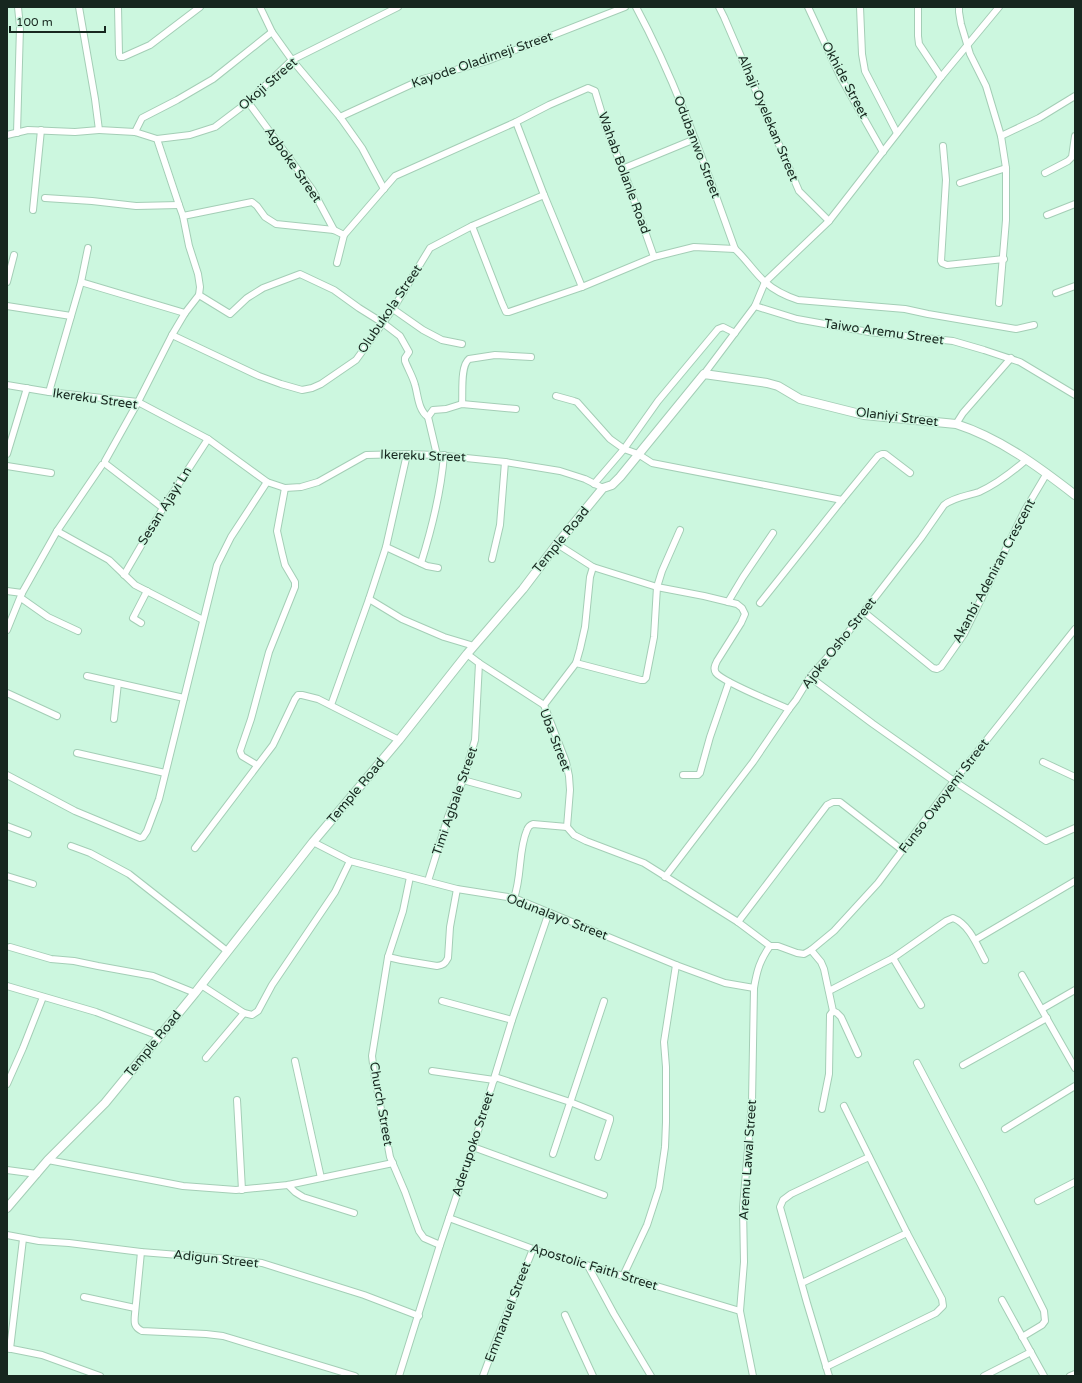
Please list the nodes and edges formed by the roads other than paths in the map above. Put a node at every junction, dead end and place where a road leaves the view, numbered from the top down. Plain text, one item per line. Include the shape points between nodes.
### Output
1 (18, 7) edge
2 (79, 7) edge
3 (118, 7) edge
4 (200, 7) edge
5 (260, 7) edge
6 (398, 7) edge
7 (625, 7) edge
8 (636, 7) edge
9 (719, 7) edge
10 (808, 7) edge
11 (860, 7) edge
12 (918, 7) edge
13 (959, 7) edge
14 (999, 7) edge
15 (272, 32) junction
16 (968, 44) junction
17 (292, 60) junction
18 (941, 77) junction
19 (1075, 96) edge
20 (248, 102) junction
21 (340, 117) junction
22 (516, 122) junction
23 (41, 130) junction
24 (99, 130) junction
25 (135, 132) junction
26 (17, 133) junction
27 (898, 133) junction
28 (7, 135) edge
29 (1001, 136) junction
30 (1075, 136) edge
31 (157, 139) junction
32 (695, 139) junction
33 (943, 146) dead end
34 (883, 152) junction
35 (1006, 168) junction
36 (622, 169) junction
37 (1045, 173) dead end
38 (960, 183) dead end
39 (384, 189) junction
40 (544, 195) junction
41 (45, 198) dead end
42 (1075, 204) edge
43 (179, 205) junction
44 (33, 210) dead end
45 (1047, 215) dead end
46 (184, 216) junction
47 (829, 221) junction
48 (472, 226) junction
49 (334, 230) junction
50 (344, 235) junction
51 (88, 248) dead end
52 (735, 249) junction
53 (14, 255) dead end
54 (654, 257) junction
55 (1004, 259) junction
56 (338, 264) dead end
57 (7, 282) edge
58 (81, 282) junction
59 (764, 284) junction
60 (1075, 286) edge
61 (582, 287) junction
62 (1056, 293) dead end
63 (199, 295) junction
64 (999, 302) dead end
65 (756, 305) junction
66 (7, 306) edge
67 (185, 313) junction
68 (71, 316) junction
69 (388, 316) junction
70 (1034, 325) dead end
71 (735, 334) junction
72 (172, 335) junction
73 (462, 344) dead end
74 (531, 357) dead end
75 (1012, 358) junction
76 (704, 374) junction
77 (7, 386) edge
78 (27, 388) junction
79 (49, 392) junction
80 (1075, 395) edge
81 (556, 396) dead end
82 (138, 402) junction
83 (462, 404) junction
84 (516, 409) dead end
85 (428, 417) junction
86 (956, 424) junction
87 (208, 439) junction
88 (624, 449) junction
89 (7, 454) edge
90 (407, 454) junction
91 (638, 454) junction
92 (437, 455) junction
93 (444, 455) junction
94 (1026, 460) junction
95 (505, 462) junction
96 (105, 463) junction
97 (7, 466) edge
98 (51, 473) dead end
99 (910, 473) dead end
100 (1047, 473) junction
101 (267, 482) junction
102 (594, 484) junction
103 (284, 488) junction
104 (603, 488) junction
105 (1075, 495) edge
106 (842, 500) junction
107 (163, 508) junction
108 (680, 530) dead end
109 (57, 531) junction
110 (773, 533) dead end
111 (557, 544) junction
112 (386, 547) junction
113 (492, 560) dead end
114 (421, 563) junction
115 (593, 566) junction
116 (438, 568) dead end
117 (124, 575) junction
118 (657, 586) junction
119 (7, 591) edge
120 (147, 591) junction
121 (21, 596) junction
122 (370, 599) junction
123 (728, 602) junction
124 (760, 604) dead end
125 (864, 612) junction
126 (203, 620) junction
127 (141, 624) dead end
128 (1075, 629) edge
129 (7, 630) edge
130 (78, 632) dead end
131 (474, 646) junction
132 (467, 654) junction
133 (479, 663) junction
134 (576, 663) junction
135 (87, 676) dead end
136 (810, 678) junction
137 (729, 682) junction
138 (118, 683) junction
139 (7, 693) edge
140 (184, 698) junction
141 (331, 705) junction
142 (544, 705) junction
143 (789, 709) junction
144 (56, 716) dead end
145 (114, 720) dead end
146 (399, 740) junction
147 (77, 753) dead end
148 (1043, 762) dead end
149 (257, 765) junction
150 (165, 773) junction
151 (7, 775) edge
152 (683, 775) dead end
153 (1075, 777) edge
154 (463, 780) junction
155 (954, 781) junction
156 (518, 796) dead end
157 (7, 826) edge
158 (567, 827) junction
159 (1075, 828) edge
160 (28, 834) dead end
161 (313, 842) junction
162 (71, 846) dead end
163 (195, 848) dead end
164 (902, 850) junction
165 (350, 861) junction
166 (7, 876) edge
167 (665, 876) junction
168 (410, 877) junction
169 (428, 881) junction
170 (1075, 881) edge
171 (33, 884) dead end
172 (457, 888) junction
173 (514, 898) junction
174 (549, 912) junction
175 (738, 922) junction
176 (975, 940) junction
177 (770, 946) junction
178 (10, 947) dead end
179 (812, 950) junction
180 (227, 951) junction
181 (388, 956) junction
182 (893, 958) junction
183 (985, 960) dead end
184 (676, 965) junction
185 (1022, 975) dead end
186 (201, 985) junction
187 (7, 986) edge
188 (754, 988) junction
189 (1075, 990) edge
190 (829, 991) junction
191 (195, 993) junction
192 (43, 997) junction
193 (442, 1001) dead end
194 (604, 1002) dead end
195 (921, 1005) dead end
196 (1042, 1009) junction
197 (833, 1011) junction
198 (244, 1012) junction
199 (1047, 1018) junction
200 (512, 1020) junction
201 (159, 1036) junction
202 (858, 1054) dead end
203 (206, 1058) dead end
204 (295, 1062) dead end
205 (917, 1063) dead end
206 (963, 1065) dead end
207 (1075, 1068) edge
208 (432, 1071) dead end
209 (494, 1078) junction
210 (7, 1084) edge
211 (1075, 1086) edge
212 (237, 1100) dead end
213 (570, 1102) junction
214 (844, 1106) dead end
215 (822, 1109) dead end
216 (1005, 1129) dead end
217 (473, 1148) junction
218 (553, 1154) dead end
219 (598, 1157) dead end
220 (869, 1157) junction
221 (48, 1160) junction
222 (393, 1163) junction
223 (7, 1170) edge
224 (37, 1174) junction
225 (322, 1178) junction
226 (1075, 1182) edge
227 (288, 1185) junction
228 (242, 1190) junction
229 (604, 1195) dead end
230 (1038, 1201) dead end
231 (7, 1208) edge
232 (354, 1213) dead end
233 (449, 1218) junction
234 (907, 1232) junction
235 (7, 1235) edge
236 (23, 1239) junction
237 (440, 1245) junction
238 (533, 1249) junction
239 (141, 1252) junction
240 (588, 1266) junction
241 (623, 1276) junction
242 (802, 1283) junction
243 (84, 1297) dead end
244 (1002, 1300) dead end
245 (135, 1308) junction
246 (740, 1311) junction
247 (565, 1315) dead end
248 (419, 1316) junction
249 (1022, 1337) junction
250 (8, 1348) edge
251 (1031, 1352) junction
252 (826, 1367) junction
253 (1075, 1374) edge
254 (100, 1376) edge
255 (355, 1376) edge
256 (399, 1376) edge
257 (483, 1376) edge
258 (593, 1376) edge
259 (651, 1376) edge
260 (753, 1376) edge
261 (829, 1376) edge
262 (984, 1376) edge
263 (1044, 1376) edge
264 (1070, 1376) edge

1 - 26 street via 20,27
2 - 24 street
3 - 4 street via 120,57 150,45
5 - 15 street
6 - 17 street, Okoji Street
7 - 21 street, Kayode Oladimeji Street via 486,61 423,79
8 - 32 street, Odubanwo Street via 661,55
9 - 47 street, Alhaji Oyelekan Street via 799,191
10 - 34 street, Okhide Street via 841,78
11 - 27 street via 865,71
12 - 18 street via 920,44
13 - 16 street via 961,24
14 - 16 street
15 - 17 street
15 - 25 street via 213,79 142,118
16 - 18 street
16 - 29 street via 970,54 986,86
17 - 20 street, Okoji Street
17 - 21 street
18 - 27 street
19 - 29 street via 1039,118
20 - 31 street, Okoji Street via 215,127 190,135
20 - 49 street, Agboke Street via 312,189
21 - 39 street via 362,148
22 - 36 street, Wahab Bolanle Road via 588,88 592,89 595,91
22 - 39 street via 395,176
22 - 40 street
23 - 24 street
23 - 26 street
23 - 44 street
24 - 25 street
25 - 31 street
26 - 28 street
27 - 34 street
29 - 35 street
30 - 37 street via 1072,157
31 - 43 street
32 - 36 street
32 - 52 street, Odubanwo Street
33 - 55 street via 946,180 942,263 947,265
34 - 47 street
35 - 38 street
35 - 55 street
36 - 54 street, Wahab Bolanle Road
39 - 50 street
40 - 48 street
40 - 61 street
41 - 43 street via 136,206
42 - 45 street
43 - 46 street
46 - 49 street via 252,202 265,217 276,224
46 - 63 street via 189,246 198,274
47 - 59 street
48 - 61 street via 506,312
48 - 69 street, Olubukola Street via 430,248
49 - 50 street
50 - 56 street
51 - 58 street
52 - 54 street via 694,247
52 - 59 street, Odubanwo Street
53 - 57 street
54 - 61 street
55 - 64 street
58 - 67 street
58 - 68 street
59 - 65 street
59 - 70 street, Odubanwo Street via 798,300 905,309 1016,329
60 - 62 street
63 - 67 street
63 - 69 street via 230,314 247,298 264,288 300,274 334,290 359,308
65 - 71 street
65 - 75 street, Taiwo Aremu Street via 797,319 869,332 953,341
66 - 68 street
67 - 72 street
68 - 79 street
69 - 72 street, Olubukola Street via 356,360 320,384 302,390 259,376
69 - 73 street via 442,340
69 - 85 street via 409,352 405,361 422,408
71 - 76 street
71 - 88 street via 723,327 718,329 658,401
72 - 82 street
74 - 83 street via 495,355 469,359 463,371
75 - 80 street, Taiwo Aremu Street
75 - 86 street
76 - 86 street, Olaniyi Street via 767,383 778,386 800,399 864,415
76 - 91 street, Temple Road
77 - 78 street, Ikereku Street
78 - 79 street, Ikereku Street
78 - 89 street
79 - 82 street, Ikereku Street
81 - 88 street via 576,402 610,439
82 - 87 street, Ikereku Street
82 - 96 street
83 - 84 street
83 - 85 street via 433,410
85 - 92 street
86 - 94 street, Olaniyi Street via 982,434
87 - 101 street, Ikereku Street
87 - 107 street, Sesan Ajayi Ln
88 - 91 street
88 - 102 street
90 - 92 street, Ikereku Street
90 - 103 street, Ikereku Street via 366,456 318,482
90 - 112 street
91 - 104 street, Temple Road via 612,485
91 - 106 street via 652,463
92 - 93 street, Ikereku Street
93 - 95 street, Ikereku Street
93 - 114 street via 434,518
94 - 100 street, Olaniyi Street
94 - 125 street, Ajoke Osho Street via 998,482 978,492 948,501
95 - 102 street, Ikereku Street via 560,471
95 - 113 street via 500,526
96 - 107 street
96 - 109 street
97 - 98 street
99 - 106 street via 882,454
100 - 105 street, Olaniyi Street
100 - 125 street, Akanbi Adeniran Crescent via 1025,510 964,634 941,667 933,668
101 - 103 street, Ikereku Street
101 - 126 street via 230,537 217,565
102 - 104 street, Ikereku Street
103 - 149 street via 277,531 285,565 295,587 269,652 240,750 242,756
104 - 111 street, Temple Road
106 - 124 street
107 - 117 street, Sesan Ajayi Ln
108 - 118 street
109 - 117 street via 109,560
109 - 121 street
110 - 123 street
111 - 115 street
111 - 131 street, Temple Road via 523,589
112 - 114 street
112 - 122 street
114 - 116 street
115 - 118 street
115 - 134 street via 585,627
117 - 120 street
118 - 123 street
118 - 134 street via 654,637 644,680
119 - 121 street
120 - 126 street
120 - 127 street via 133,618
121 - 129 street
121 - 130 street via 48,617
122 - 131 street via 402,619 444,637
122 - 141 street
123 - 137 street via 737,604 745,614 714,667 716,673
125 - 136 street, Ajoke Osho Street
126 - 140 street
128 - 155 street, Funso Owoyemi Street
131 - 132 street, Temple Road
132 - 133 street
132 - 146 street, Temple Road
133 - 142 street, Uba Street
133 - 154 street, Timi Agbale Street via 475,740
134 - 142 street
135 - 138 street
136 - 143 street, Ajoke Osho Street
136 - 155 street
137 - 143 street
137 - 152 street via 700,773
138 - 140 street
138 - 145 street
139 - 144 street
140 - 150 street
141 - 146 street
141 - 149 street via 298,695 273,745
142 - 158 street, Uba Street via 569,776
143 - 167 street, Ajoke Osho Street via 753,762
146 - 161 street, Temple Road
147 - 150 street
148 - 153 street
149 - 163 street
150 - 151 street via 147,831 140,838 75,811
154 - 156 street
154 - 169 street, Timi Agbale Street via 448,817
155 - 159 street via 1046,841
155 - 164 street, Funso Owoyemi Street
157 - 160 street
158 - 167 street via 574,835 644,863
158 - 173 street via 534,824 527,829
161 - 165 street, Odunalayo Street
161 - 180 street, Temple Road
162 - 180 street via 129,874
164 - 175 street via 840,802 833,802 827,805
164 - 179 street, Funso Owoyemi Street via 874,888 834,931
165 - 168 street, Odunalayo Street
165 - 198 street via 335,892 272,985 258,1011 252,1015
166 - 171 street
167 - 175 street
168 - 169 street, Odunalayo Street
168 - 181 street, Church Street via 403,911
169 - 172 street, Odunalayo Street
170 - 176 street
172 - 173 street, Odunalayo Street
172 - 181 street via 448,958 442,966
173 - 174 street, Odunalayo Street
174 - 184 street, Odunalayo Street
174 - 200 street, Aderupoko Street
175 - 177 street
176 - 182 street via 961,921 953,918
176 - 183 street
177 - 179 street, Funso Owoyemi Street via 804,954
177 - 188 street, Aremu Lawal Street via 756,972
178 - 191 street via 50,959 153,976
179 - 190 street via 824,969
180 - 186 street, Temple Road
181 - 222 street, Church Street via 372,1056
182 - 190 street
182 - 195 street
184 - 188 street, Odunalayo Street via 725,983
184 - 241 street via 664,1042 666,1122 659,1188 647,1225
185 - 196 street
186 - 191 street, Temple Road
186 - 198 street
187 - 192 street
188 - 246 street, Aremu Lawal Street via 752,1102 743,1207 744,1262
189 - 196 street
190 - 197 street
191 - 201 street, Temple Road
192 - 201 street via 96,1012
192 - 210 street
193 - 200 street
194 - 213 street
196 - 199 street
197 - 202 street via 841,1017
197 - 215 street via 830,1015 829,1074
198 - 203 street
199 - 206 street
199 - 207 street
200 - 209 street, Aderupoko Street
201 - 221 street, Temple Road via 105,1102
204 - 225 street
205 - 249 street via 1044,1311 1045,1320 1042,1325
208 - 209 street
209 - 213 street
209 - 217 street, Aderupoko Street
211 - 216 street
212 - 228 street
213 - 218 street
213 - 219 street via 610,1118
214 - 220 street
217 - 229 street
217 - 233 street, Aderupoko Street
220 - 234 street
220 - 242 street via 791,1194 780,1207
221 - 224 street, Temple Road
221 - 228 street via 183,1186
222 - 225 street
222 - 237 street, Church Street via 419,1230 424,1238
223 - 224 street
224 - 231 street, Temple Road
225 - 227 street
226 - 230 street
227 - 228 street
227 - 232 street via 303,1197
233 - 237 street, Aderupoko Street
233 - 238 street, Apostolic Faith Street
234 - 242 street
234 - 252 street via 942,1299 943,1306 936,1313
235 - 236 street, Adigun Street
236 - 239 street, Adigun Street
236 - 250 street
237 - 248 street, Aderupoko Street
238 - 240 street, Apostolic Faith Street
238 - 257 street, Emmanuel Street
239 - 245 street
239 - 248 street, Adigun Street via 262,1263 364,1295
240 - 241 street, Apostolic Faith Street
240 - 259 street
241 - 246 street, Apostolic Faith Street
242 - 252 street
243 - 245 street
244 - 249 street
245 - 255 street via 134,1323 136,1328 142,1331 223,1336
246 - 260 street, Aremu Lawal Street
247 - 258 street
248 - 256 street, Aderupoko Street
249 - 251 street
250 - 254 street via 42,1355
251 - 262 street
251 - 263 street
252 - 261 street
253 - 264 street

